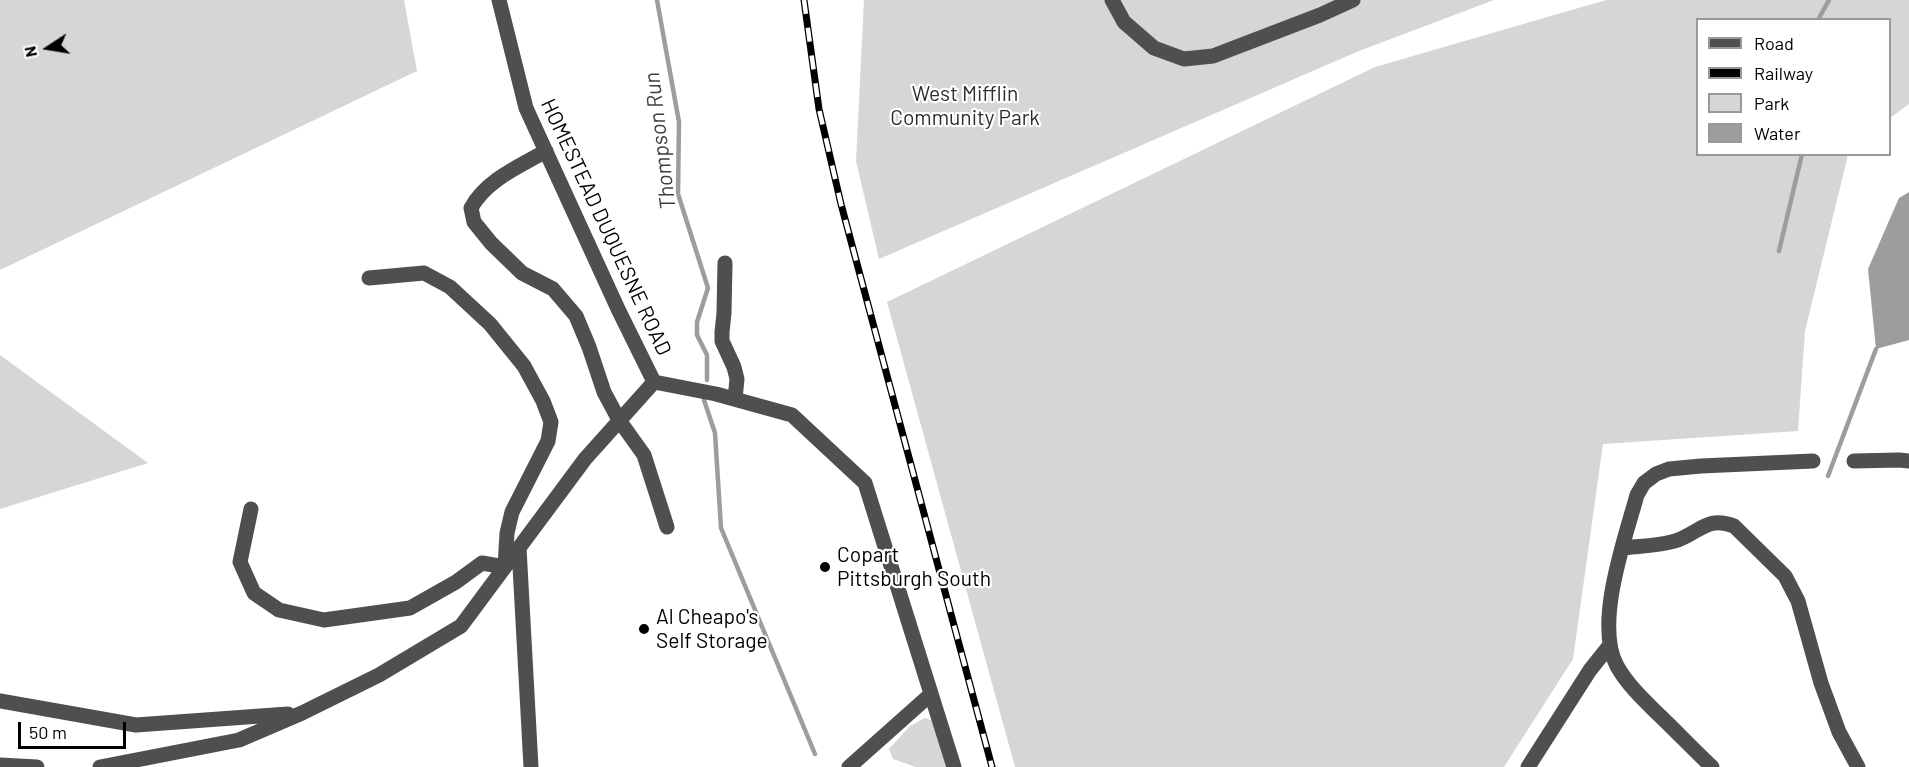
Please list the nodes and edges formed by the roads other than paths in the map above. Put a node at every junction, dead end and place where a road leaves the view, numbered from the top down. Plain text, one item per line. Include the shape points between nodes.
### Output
1 (499, 0) edge
2 (1112, 0) edge
3 (1353, 0) edge
4 (546, 151) junction
5 (725, 263) dead end
6 (369, 278) dead end
7 (654, 382) junction
8 (735, 399) junction
9 (619, 420) junction
10 (1813, 461) dead end
11 (1854, 461) dead end
12 (1909, 461) edge
13 (251, 509) dead end
14 (667, 527) dead end
15 (519, 548) junction
16 (1622, 548) junction
17 (505, 567) junction
18 (1610, 645) junction
19 (931, 694) junction
20 (0, 701) edge
21 (302, 714) junction
22 (0, 765) edge
23 (37, 767) edge
24 (100, 767) edge
25 (531, 767) edge
26 (848, 767) edge
27 (954, 767) edge
28 (1528, 767) edge
29 (1712, 767) edge
30 (1858, 767) edge

1 - 4 street, HOMESTEAD DUQUESNE ROAD via 526,108
2 - 3 street via 1124,22 1154,48 1184,59 1213,56
4 - 7 street, HOMESTEAD DUQUESNE ROAD
4 - 9 street via 477,196 471,208 474,222 522,273 553,289 576,316 604,392
5 - 8 street via 722,341 737,379
6 - 17 street via 424,273 450,287 490,324 524,366 543,401 551,422 548,441 512,512
7 - 8 street
7 - 9 street, HOMESTEAD DUQUESNE ROAD
8 - 19 street via 792,415 865,483
9 - 14 street via 644,455
9 - 15 street, HOMESTEAD DUQUESNE ROAD
10 - 16 street via 1701,465 1656,474 1637,495
11 - 12 street
13 - 17 street via 240,562 254,593 279,610 324,620 410,608 482,563
15 - 17 street, HOMESTEAD DUQUESNE ROAD
15 - 25 street
16 - 18 street via 1607,626
16 - 30 street via 1678,540 1716,522 1734,526 1785,576 1798,601 1821,683 1839,732
17 - 21 street, HOMESTEAD DUQUESNE ROAD via 460,626 379,675
18 - 28 street
18 - 29 street via 1616,665 1633,689
19 - 26 street
19 - 27 street
20 - 21 street via 136,725
21 - 24 street, HOMESTEAD DUQUESNE ROAD via 239,740
22 - 23 street

